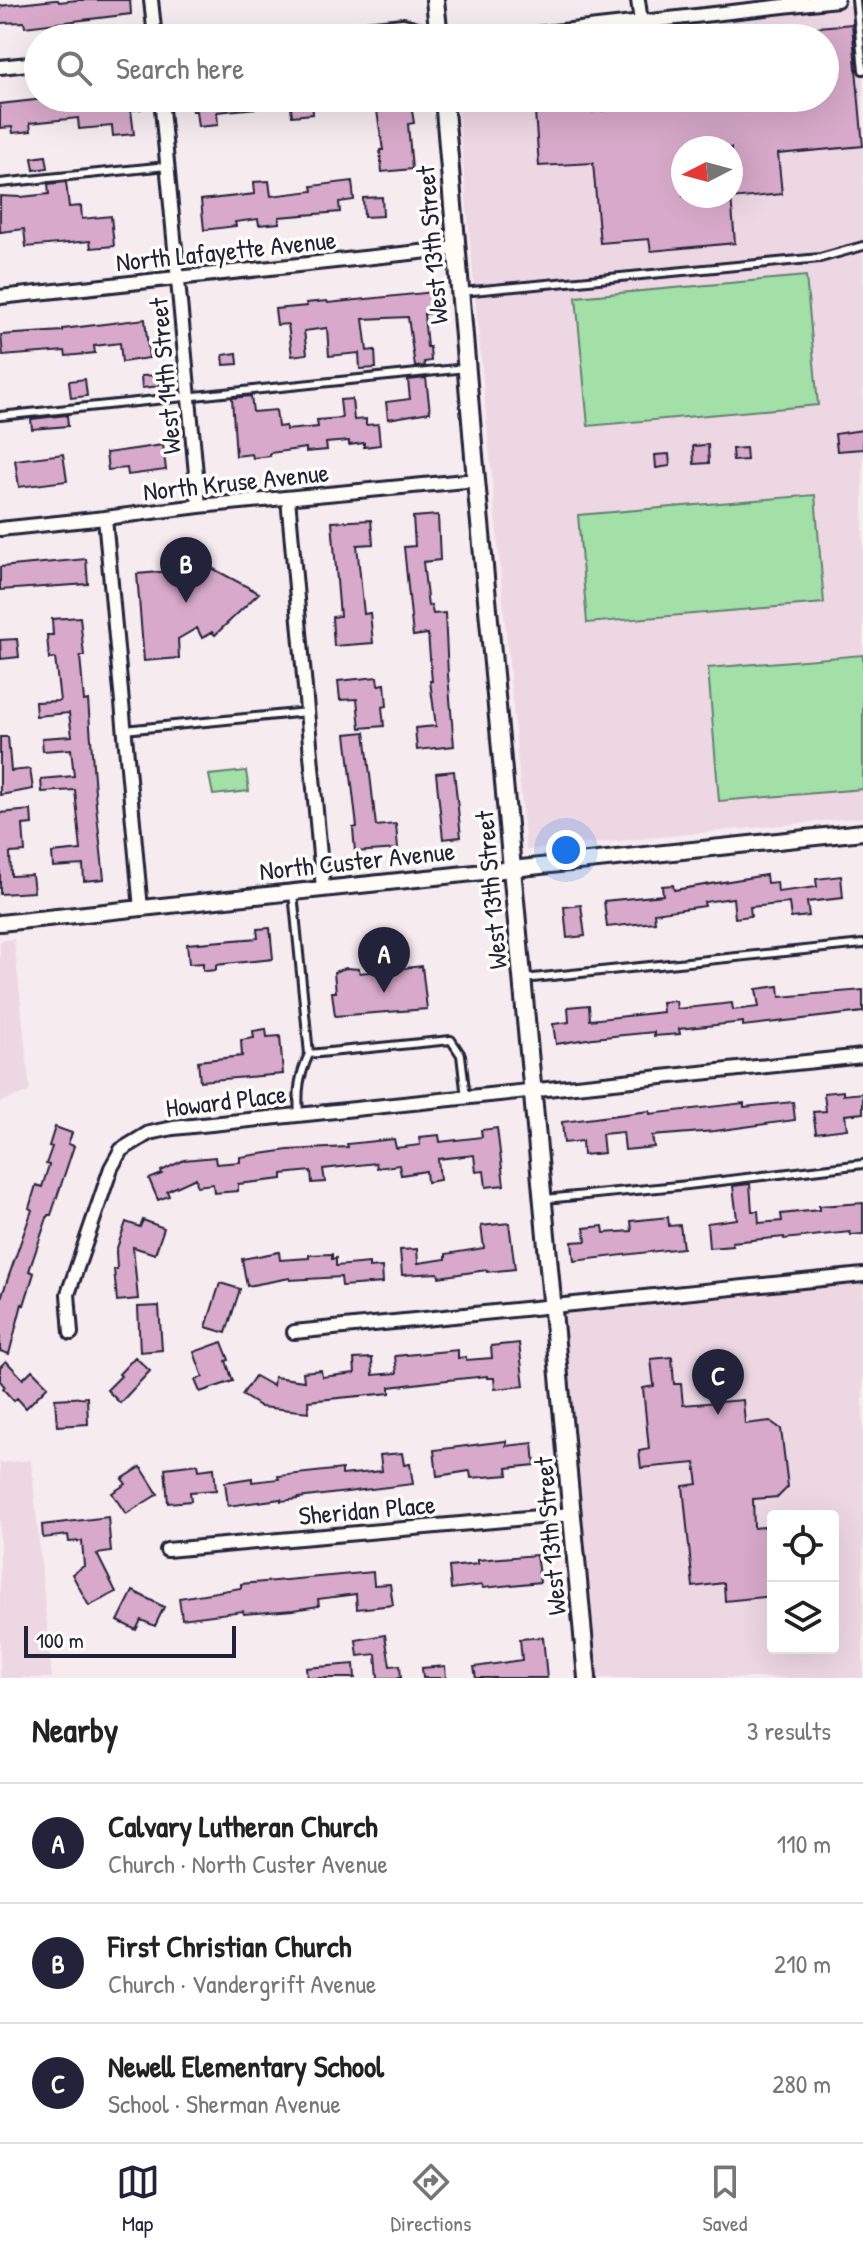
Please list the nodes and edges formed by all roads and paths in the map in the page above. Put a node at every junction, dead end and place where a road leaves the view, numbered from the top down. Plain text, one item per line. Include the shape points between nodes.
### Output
1 (151, 0) edge
2 (435, 0) edge
3 (638, 0) edge
4 (828, 0) edge
5 (837, 0) edge
6 (856, 0) edge
7 (641, 22) junction
8 (154, 24) edge
9 (438, 24) edge
10 (623, 24) edge
11 (24, 64) edge
12 (0, 67) edge
13 (863, 70) edge
14 (162, 112) edge
15 (445, 112) edge
16 (167, 166) junction
17 (0, 183) edge
18 (863, 246) edge
19 (457, 248) junction
20 (178, 278) junction
21 (460, 292) junction
22 (0, 297) edge
23 (467, 368) junction
24 (189, 397) junction
25 (0, 416) edge
26 (476, 480) junction
27 (288, 498) junction
28 (199, 506) junction
29 (105, 518) junction
30 (0, 529) edge
31 (307, 712) junction
32 (124, 730) junction
33 (863, 832) edge
34 (513, 868) junction
35 (323, 889) junction
36 (293, 892) junction
37 (141, 909) junction
38 (0, 923) edge
39 (863, 944) edge
40 (523, 979) junction
41 (309, 1054) junction
42 (863, 1056) edge
43 (533, 1091) junction
44 (466, 1098) junction
45 (299, 1115) junction
46 (863, 1164) edge
47 (543, 1199) junction
48 (863, 1275) edge
49 (553, 1307) junction
50 (294, 1332) dead end
51 (71, 1333) dead end
52 (572, 1514) junction
53 (167, 1550) dead end
54 (587, 1678) edge

1 - 8 street
2 - 9 main road
3 - 7 street
4 - 5 street
4 - 7 street
6 - 13 lane
7 - 10 street
11 - 12 street
14 - 16 street, West 14th Street
15 - 19 main road, West 13th Street
16 - 17 lane
16 - 20 street, West 14th Street
18 - 21 lane via 820,258
19 - 20 street, North Lafayette Avenue
19 - 21 main road, West 13th Street
20 - 22 street, North Lafayette Avenue
20 - 24 street, West 14th Street
21 - 23 main road, West 13th Street
23 - 24 lane
23 - 26 main road, West 13th Street
24 - 25 lane
24 - 28 street, West 14th Street
26 - 27 street, North Kruse Avenue
26 - 34 main road, West 13th Street
27 - 28 street, North Kruse Avenue
27 - 31 street
28 - 29 street, North Kruse Avenue
29 - 30 street, North Kruse Avenue
29 - 32 street
31 - 32 lane
31 - 35 street
32 - 37 street
33 - 34 street, North Custer Avenue
34 - 35 street, North Custer Avenue
34 - 40 main road, West 13th Street
35 - 36 street, North Custer Avenue
36 - 37 street, North Custer Avenue
36 - 41 lane
37 - 38 street, North Custer Avenue
39 - 40 lane
40 - 43 main road, West 13th Street
41 - 44 lane via 451,1040 461,1055
41 - 45 lane via 297,1093
42 - 43 street, Howard Place
43 - 44 street, Howard Place
43 - 47 main road, West 13th Street
44 - 45 street, Howard Place
45 - 51 street, Howard Place via 173,1128 149,1133 121,1150 68,1294
46 - 47 lane
47 - 49 main road, West 13th Street
48 - 49 street
49 - 50 street
49 - 52 main road, West 13th Street
52 - 53 street, Sheridan Place
52 - 54 main road, West 13th Street

